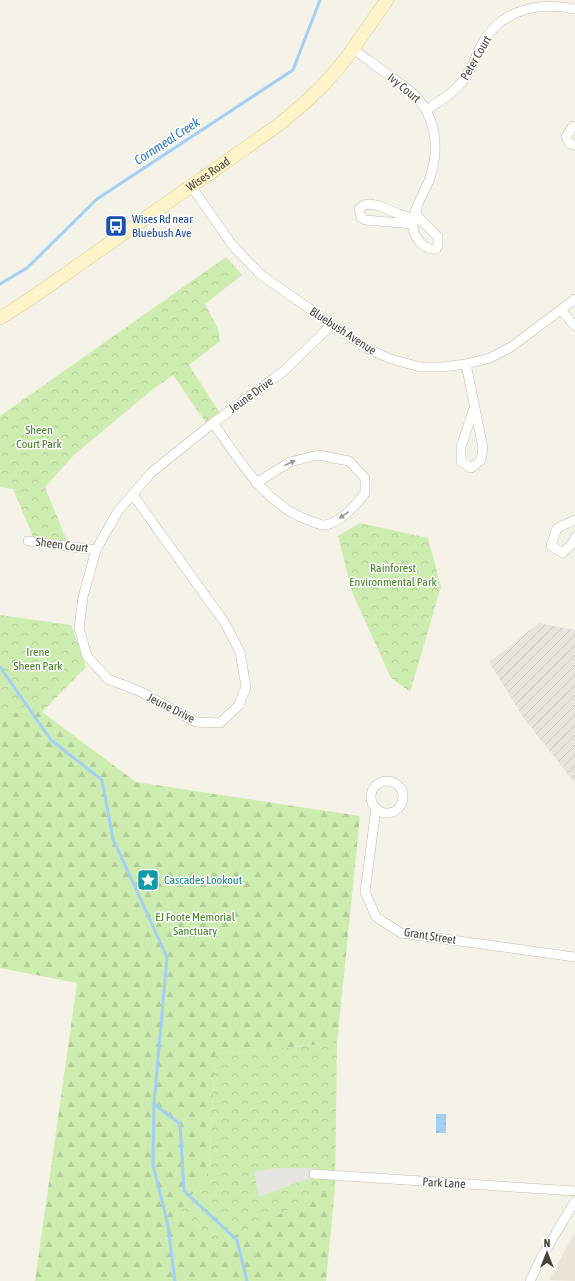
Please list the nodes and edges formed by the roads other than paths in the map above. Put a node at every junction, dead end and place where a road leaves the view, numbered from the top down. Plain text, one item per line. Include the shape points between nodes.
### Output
1 (387, 0) edge
2 (575, 9) edge
3 (353, 49) junction
4 (426, 110) junction
5 (575, 126) edge
6 (575, 145) edge
7 (191, 186) junction
8 (374, 205) junction
9 (416, 219) junction
10 (372, 222) junction
11 (433, 230) junction
12 (421, 244) junction
13 (575, 299) edge
14 (561, 310) junction
15 (0, 318) edge
16 (332, 324) junction
17 (575, 326) edge
18 (466, 364) junction
19 (475, 405) junction
20 (213, 424) junction
21 (256, 482) junction
22 (132, 495) junction
23 (575, 520) edge
24 (575, 537) edge
25 (28, 541) dead end
26 (96, 550) junction
27 (376, 808) dead end
28 (575, 957) edge
29 (314, 1174) dead end
30 (575, 1191) edge
31 (575, 1201) edge
32 (530, 1281) edge

1 - 3 street, Wises Road
2 - 4 street, Peter Court via 535,7 503,20 485,38 461,84
3 - 4 street, Ivy Court via 408,89
3 - 7 street, Wises Road via 306,102 277,126
4 - 9 street, Ivy Court via 434,136 435,160
5 - 6 street via 566,137 570,144
7 - 15 street, Wises Road
7 - 16 street, Bluebush Avenue via 233,246 260,275
8 - 9 street
8 - 10 street
8 - 10 street via 365,204 360,210 363,219
9 - 10 street
9 - 11 street
9 - 12 street via 414,234
11 - 12 street
11 - 12 street via 439,238 437,248 432,250
13 - 14 street, Bluebush Avenue
14 - 17 street
14 - 18 street, Bluebush Avenue via 511,347 490,358
16 - 18 street, Bluebush Avenue via 366,348 391,360 420,367
16 - 20 street, Jeune Drive via 284,371
18 - 19 street
19 - 19 street via 484,448 481,460 471,468 461,462 461,447
20 - 21 street
20 - 22 street, Jeune Drive via 152,472
21 -> 21 street via 290,462 318,455 349,461 365,478 365,493 354,508 333,523 323,525 300,517 268,496
22 - 26 street, Jeune Drive via 118,511
22 - 26 street, Jeune Drive via 225,623 240,652 246,687 239,705 220,723 196,722 139,691 108,679 87,656 79,628 83,597
23 - 24 street via 557,528 551,546 564,553
25 - 26 street, Sheen Court
27 - 28 street, Grant Street via 365,892 376,917 401,933
29 - 30 street, Park Lane
31 - 32 street

